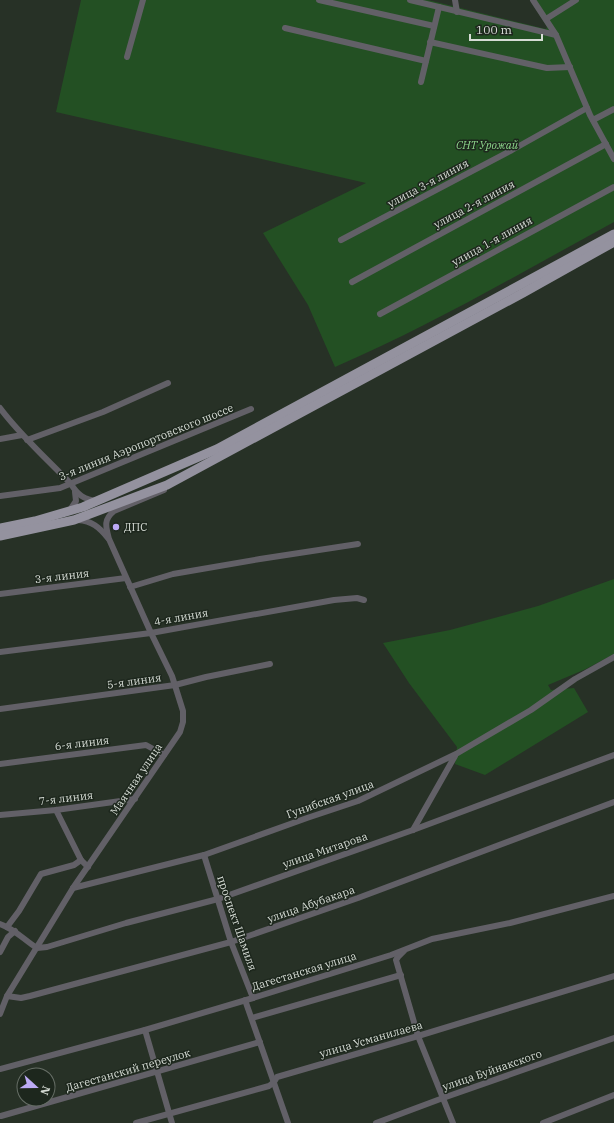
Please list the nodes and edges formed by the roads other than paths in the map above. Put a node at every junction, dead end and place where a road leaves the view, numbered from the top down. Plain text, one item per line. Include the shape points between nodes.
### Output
1 (143, 0) edge
2 (319, 0) edge
3 (410, 0) edge
4 (455, 0) edge
5 (533, 0) edge
6 (576, 0) edge
7 (438, 7) junction
8 (457, 12) junction
9 (546, 19) junction
10 (434, 26) junction
11 (285, 28) dead end
12 (556, 35) junction
13 (430, 42) junction
14 (127, 57) dead end
15 (426, 61) junction
16 (570, 67) junction
17 (421, 82) dead end
18 (587, 108) junction
19 (614, 109) edge
20 (592, 117) junction
21 (606, 144) junction
22 (612, 150) edge
23 (614, 158) edge
24 (614, 187) edge
25 (614, 234) edge
26 (341, 240) dead end
27 (614, 242) edge
28 (352, 282) dead end
29 (380, 314) dead end
30 (168, 383) dead end
31 (0, 408) edge
32 (251, 409) dead end
33 (22, 435) junction
34 (0, 439) edge
35 (27, 440) junction
36 (181, 479) junction
37 (71, 484) junction
38 (75, 492) junction
39 (0, 496) edge
40 (98, 501) junction
41 (70, 511) junction
42 (74, 520) junction
43 (0, 528) edge
44 (0, 536) edge
45 (109, 539) junction
46 (358, 544) dead end
47 (126, 578) junction
48 (130, 587) junction
49 (0, 594) edge
50 (364, 600) dead end
51 (151, 633) junction
52 (0, 652) edge
53 (614, 657) edge
54 (270, 664) dead end
55 (175, 685) junction
56 (0, 709) edge
57 (456, 754) junction
58 (164, 755) junction
59 (614, 755) edge
60 (0, 764) edge
61 (135, 799) junction
62 (614, 802) edge
63 (56, 810) junction
64 (0, 815) edge
65 (413, 830) junction
66 (204, 855) junction
67 (81, 860) junction
68 (88, 866) junction
69 (73, 888) junction
70 (614, 896) edge
71 (218, 899) junction
72 (0, 924) edge
73 (7, 926) junction
74 (15, 931) junction
75 (231, 942) junction
76 (411, 946) junction
77 (37, 948) junction
78 (0, 952) edge
79 (401, 975) junction
80 (614, 976) edge
81 (7, 996) junction
82 (253, 998) junction
83 (245, 1000) junction
84 (0, 1014) edge
85 (252, 1018) junction
86 (145, 1030) junction
87 (418, 1036) junction
88 (614, 1038) edge
89 (260, 1042) junction
90 (0, 1069) edge
91 (157, 1072) junction
92 (274, 1082) junction
93 (614, 1095) edge
94 (443, 1098) junction
95 (168, 1114) junction
96 (1, 1116) edge
97 (136, 1123) edge
98 (172, 1123) edge
99 (287, 1123) edge
100 (376, 1123) edge
101 (452, 1123) edge
102 (543, 1123) edge

1 - 14 street
2 - 10 street
3 - 7 street
4 - 8 street
5 - 9 street
6 - 9 street
7 - 8 street
7 - 10 street
8 - 12 street
9 - 12 street
10 - 13 street
11 - 15 street
12 - 16 street
13 - 15 street
13 - 16 street via 547,68
15 - 17 street
16 - 18 street
18 - 20 street
18 - 26 street, улица 3-я линия
19 - 20 street
20 - 21 street
21 - 22 street
21 - 28 street, улица 2-я линия
22 - 23 street
24 - 29 street, улица 1-я линия
25 - 40 main road via 217,449
27 - 36 main road
30 - 35 street via 103,412
31 - 33 street
32 - 37 street, 3-я линия Аэропортовского шоссе
33 - 34 street
33 - 35 street
35 - 37 street
36 - 42 main road
36 - 45 street via 163,491 114,511 108,516 106,525
37 - 38 street
37 - 39 street, 3-я линия Аэропортовского шоссе via 60,488
38 - 40 street
38 - 41 street via 76,501
40 - 41 main road
41 - 43 main road
42 - 44 main road
42 - 45 street via 84,520 98,526
45 - 47 street, Маячная улица
46 - 48 street via 173,574
47 - 48 street, Маячная улица
47 - 49 street, 3-я линия
48 - 51 street, Маячная улица
50 - 51 street, 4-я линия via 334,600
51 - 52 street, 4-я линия
51 - 55 street, Маячная улица
53 - 57 street, Гунибская улица via 575,679 540,705
54 - 55 street, 5-я линия
55 - 56 street, 5-я линия
55 - 58 street, Маячная улица via 183,711 183,722 180,732
57 - 65 street
57 - 66 street, Гунибская улица via 358,801
58 - 60 street, 6-я линия via 146,745
58 - 61 street, Маячная улица
59 - 65 street, улица Митарова
61 - 63 street, 7-я линия
61 - 68 street, Маячная улица
62 - 75 street, улица Абубакара via 358,898
63 - 64 street, 7-я линия
63 - 67 street
65 - 71 street, улица Митарова
66 - 69 street, Гунибская улица
66 - 71 street, проспект Шамиля
67 - 68 street
67 - 73 street via 74,865 41,874
68 - 69 street, Маячная улица
69 - 77 street, Маячная улица
70 - 76 street, Дагестанская улица via 510,923 432,938
71 - 75 street, проспект Шамиля
71 - 77 street, улица Митарова
72 - 73 street
73 - 74 street
74 - 77 street
74 - 78 street via 8,937
75 - 81 street, улица Абубакара via 30,996
75 - 82 street, проспект Шамиля
76 - 79 street via 396,960
76 - 82 street, Дагестанская улица via 391,955
77 - 81 street, Маячная улица
79 - 85 street
79 - 87 street
80 - 87 street, улица Усманилаева
81 - 84 street, Маячная улица
82 - 83 street, Дагестанская улица
83 - 85 street
83 - 86 street, Дагестанская улица
85 - 89 street
86 - 90 street, Дагестанская улица
86 - 91 street
87 - 92 street, улица Усманилаева via 277,1077
87 - 94 street
88 - 94 street, улица Буйнакского
89 - 91 street, Дагестанский переулок
89 - 92 street
91 - 95 street
91 - 96 street, Дагестанский переулок
92 - 95 street, улица Усманилаева via 269,1086
92 - 99 street
93 - 102 street
94 - 100 street, улица Буйнакского
94 - 101 street
95 - 97 street, улица Усманилаева
95 - 98 street

